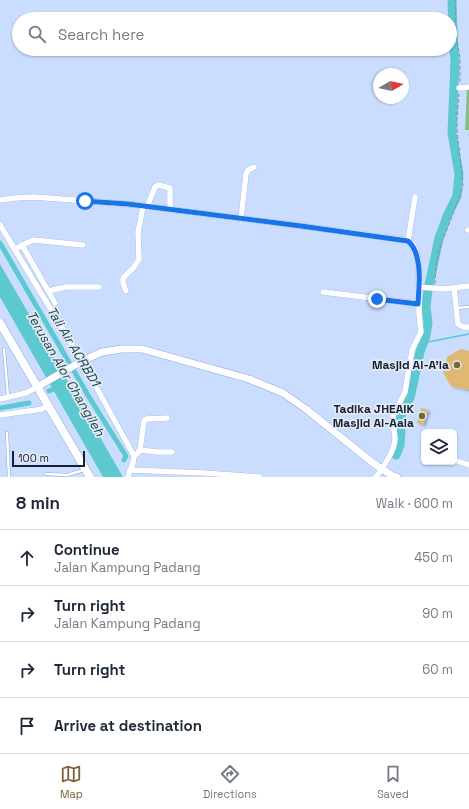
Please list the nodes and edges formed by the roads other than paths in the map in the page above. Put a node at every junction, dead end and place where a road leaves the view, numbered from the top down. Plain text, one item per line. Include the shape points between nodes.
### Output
1 (469, 87) edge
2 (459, 88) road end
3 (254, 167) dead end
4 (415, 197) dead end
5 (0, 200) edge
6 (145, 207) junction
7 (170, 210) junction
8 (241, 219) junction
9 (0, 225) edge
10 (408, 241) junction
11 (22, 245) junction
12 (83, 246) dead end
13 (14, 249) junction
14 (469, 286) edge
15 (99, 287) dead end
16 (421, 287) junction
17 (454, 288) junction
18 (48, 291) junction
19 (126, 291) dead end
20 (323, 292) dead end
21 (55, 303) dead end
22 (418, 304) junction
23 (469, 307) edge
24 (456, 309) junction
25 (0, 323) edge
26 (469, 327) edge
27 (4, 349) dead end
28 (80, 363) junction
29 (40, 386) junction
30 (8, 398) junction
31 (0, 399) edge
32 (48, 405) junction
33 (0, 415) edge
34 (167, 418) dead end
35 (7, 433) dead end
36 (140, 450) junction
37 (172, 452) dead end
38 (134, 456) junction
39 (457, 461) edge
40 (469, 465) edge
41 (382, 469) junction
42 (130, 470) junction
43 (88, 473) edge
44 (46, 474) dead end
45 (9, 477) edge
46 (128, 477) edge
47 (247, 477) edge
48 (260, 477) edge
49 (376, 477) edge
50 (397, 477) edge

1 - 2 street
3 - 8 street via 246,174
4 - 10 street
5 - 6 street via 34,196
6 - 7 street
6 - 7 street via 155,186 158,185 170,188
6 - 19 street via 138,232 139,259 124,278
7 - 8 street
8 - 10 street
9 - 13 street
10 - 16 street via 413,245 418,259
11 - 12 street via 32,240
11 - 13 street
11 - 18 street
13 - 28 street
14 - 17 street
15 - 18 street via 66,287
16 - 17 street
16 - 22 street
17 - 24 street
18 - 21 street
20 - 22 street
22 - 41 street via 421,332 412,350 405,392 393,416 394,444
23 - 24 lane
24 - 26 street via 460,326
25 - 29 main road
27 - 30 lane
28 - 29 street
28 - 38 street
28 - 41 street via 110,350 142,350 255,381 284,393
29 - 30 street
29 - 32 main road
30 - 31 street
32 - 33 street via 42,409
32 - 43 main road
34 - 36 street via 144,421
35 - 45 lane
36 - 37 street
36 - 38 street
38 - 42 street
39 - 40 street
41 - 49 street
41 - 50 street
42 - 46 street
42 - 47 street
43 - 44 lane
47 - 48 street

